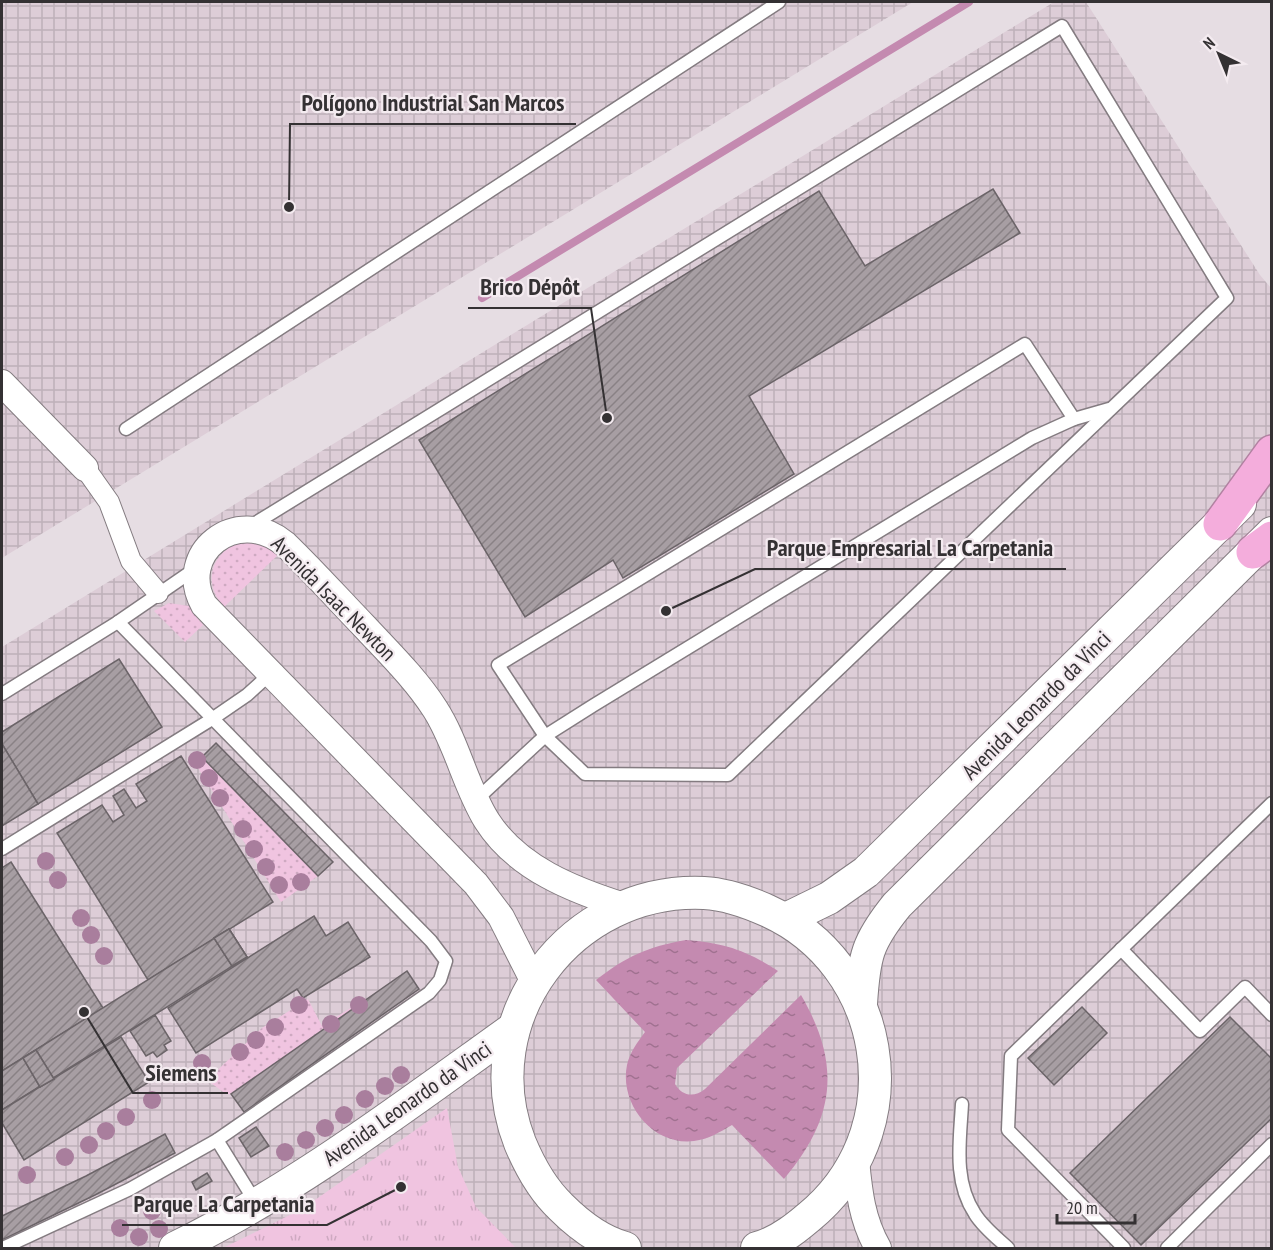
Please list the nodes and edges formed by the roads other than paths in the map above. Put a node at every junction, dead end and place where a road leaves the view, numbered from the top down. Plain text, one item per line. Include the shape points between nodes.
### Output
1 (779, 2) edge
2 (2, 383) edge
3 (1113, 408) junction
4 (1074, 419) junction
5 (126, 429) dead end
6 (1272, 452) edge
7 (85, 468) joint
8 (1272, 473) edge
9 (1220, 524) junction
10 (249, 527) junction
11 (1265, 541) edge
12 (198, 567) junction
13 (158, 593) junction
14 (118, 622) junction
15 (270, 674) junction
16 (2, 694) edge
17 (212, 719) junction
18 (545, 736) junction
19 (477, 799) junction
20 (1272, 803) edge
21 (2, 849) edge
22 (624, 906) junction
23 (786, 919) junction
24 (1121, 949) junction
25 (534, 982) junction
26 (861, 1004) junction
27 (1272, 1015) edge
28 (514, 1028) junction
29 (962, 1104) dead end
30 (217, 1140) junction
31 (1272, 1144) edge
32 (856, 1160) junction
33 (256, 1203) junction
34 (1002, 1246) edge
35 (3, 1248) edge
36 (175, 1248) edge
37 (625, 1248) edge
38 (768, 1248) edge
39 (878, 1248) edge
40 (1124, 1248) edge
41 (1167, 1248) edge

1 - 5 lane
2 - 7 street
3 - 4 lane
3 - 10 lane via 1227,298 1062,26
3 - 18 lane via 729,775 585,774
4 - 18 lane via 1032,438
4 - 18 lane via 1025,344 498,665
6 - 9 highway
7 - 13 street via 109,502 131,561
8 - 9 street, Avenida Leonardo da Vinci
9 - 23 street, Avenida Leonardo da Vinci via 866,872 829,898
10 - 12 street, Avenida Isaac Newton via 219,538 201,557
10 - 19 street, Avenida Isaac Newton via 268,532 285,544 412,677 435,709
11 - 26 street, Avenida Leonardo da Vinci via 897,905 870,944
12 - 13 lane
12 - 15 street via 197,587 204,605
13 - 14 lane
14 - 16 lane
14 - 17 lane
15 - 17 lane
15 - 25 street via 476,884 501,917
17 - 21 lane
17 - 30 lane via 430,940 446,961 440,980 429,993
18 - 19 lane
19 - 22 street, Avenida Isaac Newton via 487,821 516,852 547,876 578,892
20 - 24 lane
22 - 23 street via 666,895 706,893 748,902
22 - 25 street via 588,925 557,951
23 - 26 street via 816,942 842,970
24 - 27 lane via 1200,1031 1245,987
24 - 40 lane via 1011,1056 1008,1130
25 - 28 street
26 - 32 street via 872,1040 875,1089 868,1127
28 - 33 street, Avenida Leonardo da Vinci via 316,1166
28 - 37 street via 507,1076 512,1123 530,1167 550,1197 579,1224
29 - 34 lane via 959,1170 965,1195
30 - 33 lane
30 - 35 lane via 130,1189
31 - 41 lane
32 - 38 street via 831,1197
32 - 39 street via 861,1207
33 - 36 street, Avenida Leonardo da Vinci

